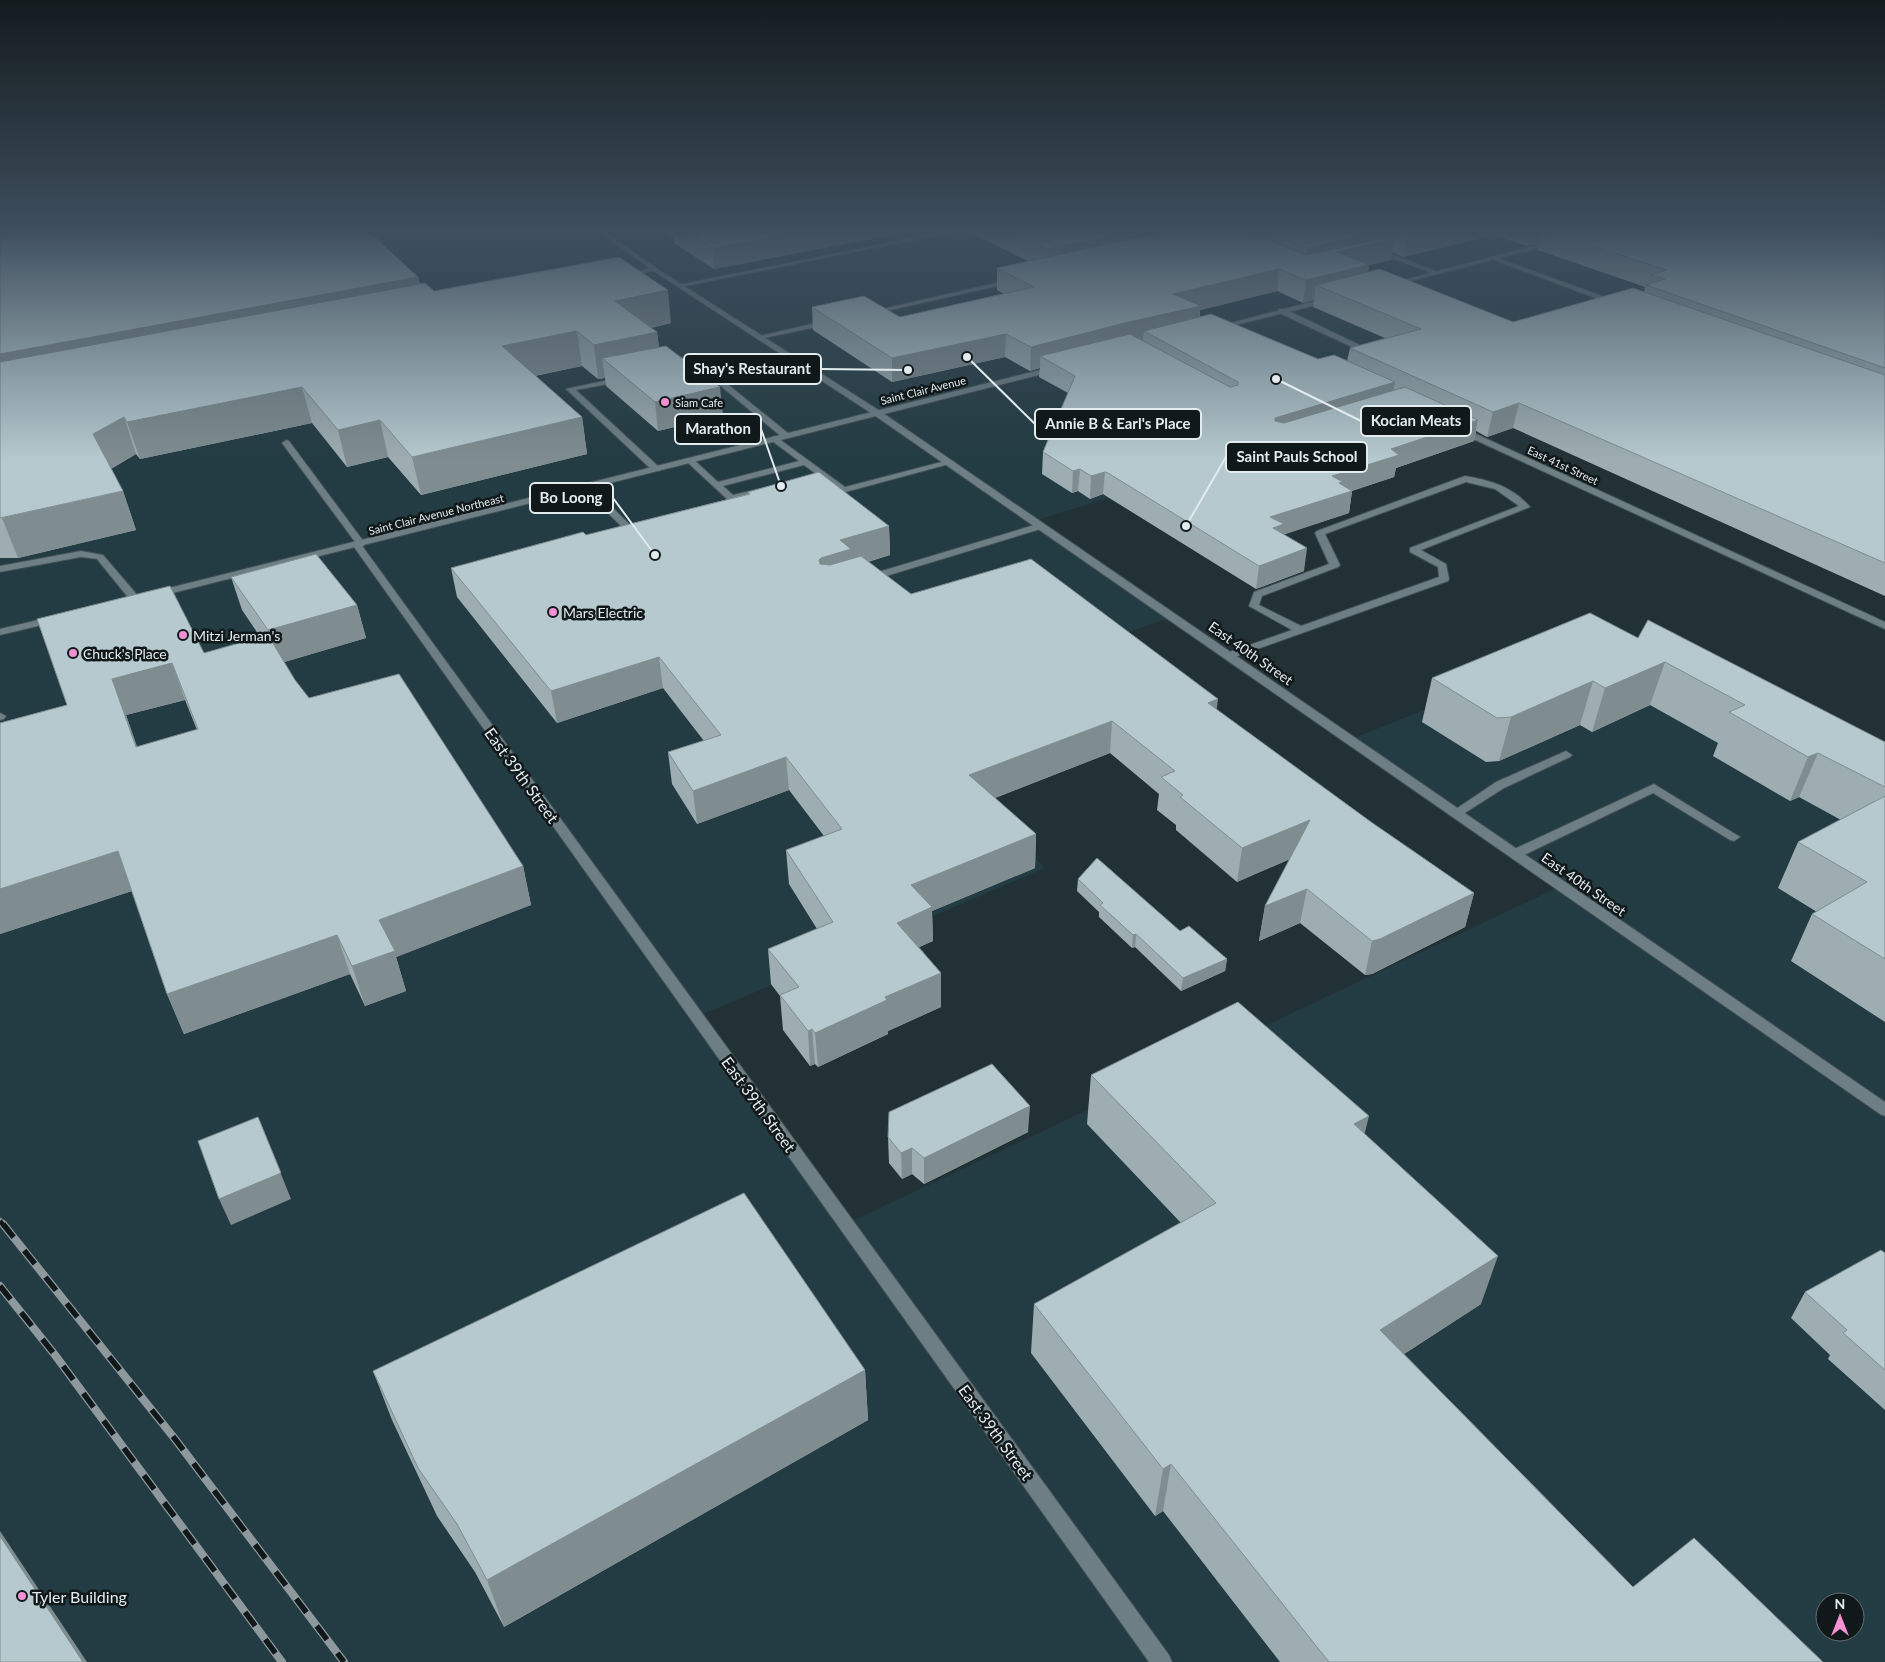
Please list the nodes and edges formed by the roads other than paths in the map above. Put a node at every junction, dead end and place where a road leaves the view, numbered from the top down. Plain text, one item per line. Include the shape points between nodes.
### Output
1 (712, 306) edge
2 (904, 306) edge
3 (1305, 306) edge
4 (1625, 306) edge
5 (1629, 307) edge
6 (1282, 311) junction
7 (861, 315) edge
8 (832, 321) edge
9 (1231, 324) junction
10 (1213, 328) edge
11 (1248, 332) edge
12 (760, 337) junction
13 (1362, 360) edge
14 (1064, 366) edge
15 (662, 371) edge
16 (634, 376) edge
17 (877, 413) junction
18 (1449, 425) edge
19 (786, 436) junction
20 (775, 439) junction
21 (286, 443) dead end
22 (690, 461) junction
23 (806, 462) junction
24 (949, 463) junction
25 (656, 469) junction
26 (823, 475) junction
27 (810, 478) edge
28 (716, 485) junction
29 (587, 487) junction
30 (764, 489) edge
31 (843, 490) junction
32 (815, 497) edge
33 (731, 498) junction
34 (758, 512) edge
35 (1041, 526) junction
36 (635, 535) edge
37 (359, 545) junction
38 (0, 569) edge
39 (862, 580) edge
40 (65, 616) edge
41 (1885, 626) edge
42 (1300, 630) junction
43 (0, 632) edge
44 (1228, 656) junction
45 (1566, 755) dead end
46 (1456, 813) junction
47 (1734, 837) dead end
48 (1515, 854) junction
49 (1885, 1110) edge
50 (1162, 1662) edge

1 - 12 street, East 40th Street
2 - 7 street
3 - 6 street
4 - 5 street
6 - 9 street
6 - 13 street via 1377,356
8 - 12 street
9 - 10 street
9 - 11 street
12 - 17 street, East 40th Street
14 - 17 street, Saint Clair Avenue
15 - 19 street via 699,363
16 - 25 street via 570,389
17 - 19 street, Saint Clair Avenue Northeast
17 - 24 street, East 40th Street
18 - 41 street, East 41st Street
19 - 20 street, Saint Clair Avenue Northeast
20 - 22 street, Saint Clair Avenue Northeast
20 - 23 street
21 - 37 street, East 39th Street
22 - 25 street, Saint Clair Avenue Northeast
22 - 28 street
23 - 26 street
23 - 28 street
24 - 31 street
24 - 35 street, East 40th Street
25 - 29 street, Saint Clair Avenue Northeast
26 - 27 street
26 - 31 street
28 - 33 street
29 - 36 street
29 - 37 street, Saint Clair Avenue Northeast
30 - 33 street
31 - 32 street
33 - 34 street via 749,514
35 - 39 street
35 - 44 street, East 40th Street
37 - 38 street, Saint Clair Avenue Northeast via 131,600 100,557 81,554
37 - 50 street, East 39th Street
40 - 43 street
42 - 42 street via 1444,580 1443,566 1413,550 1526,507 1513,494 1487,481 1465,479 1320,533 1335,565 1258,594 1254,606
42 - 44 street
44 - 46 street, East 40th Street
45 - 46 street via 1500,785
46 - 48 street, East 40th Street
47 - 48 street via 1654,788
48 - 49 street, East 40th Street

